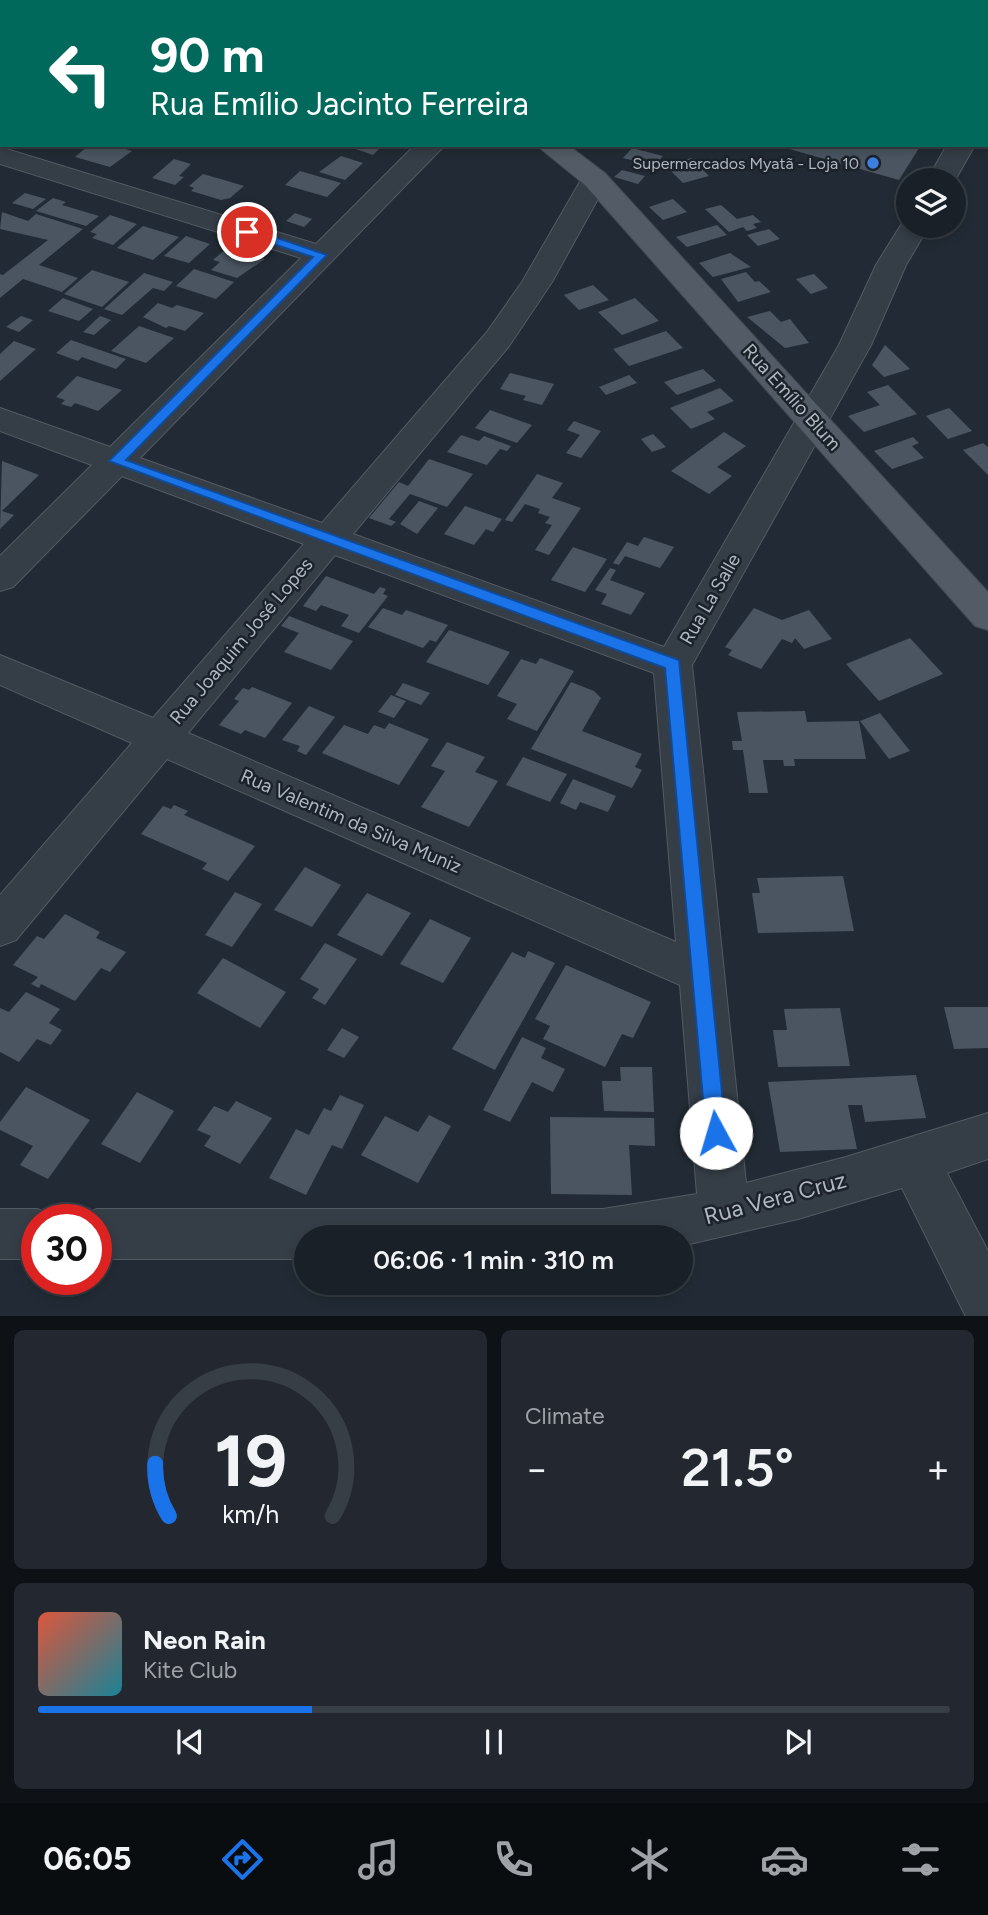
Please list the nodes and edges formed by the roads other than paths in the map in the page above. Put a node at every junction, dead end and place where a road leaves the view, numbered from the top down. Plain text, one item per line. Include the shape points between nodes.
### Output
1 (429, 147) edge
2 (555, 147) edge
3 (960, 147) edge
4 (17, 160) edge
5 (590, 162) edge
6 (948, 168) edge
7 (907, 238) edge
8 (321, 255) junction
9 (0, 419) edge
10 (813, 420) junction
11 (116, 461) junction
12 (328, 539) junction
13 (0, 578) edge
14 (988, 615) edge
15 (673, 664) junction
16 (0, 669) edge
17 (160, 738) junction
18 (0, 927) edge
19 (701, 973) junction
20 (988, 1136) edge
21 (914, 1161) junction
22 (724, 1213) junction
23 (0, 1234) edge
24 (21, 1234) edge
25 (112, 1234) edge
26 (988, 1305) edge

1 - 8 street
2 - 5 main road, Rua Emílio Blum
3 - 6 street
4 - 8 street
5 - 10 main road, Rua Emílio Blum
5 - 12 street, Rua Joaquim José Lopes via 537,282 498,339
7 - 10 street, Rua La Salle
8 - 11 street
9 - 11 street
10 - 14 main road, Rua Emílio Blum
10 - 15 street, Rua La Salle
11 - 12 street
11 - 13 street
12 - 15 street
12 - 17 street, Rua Joaquim José Lopes
15 - 19 street, Rua La Salle
16 - 17 street, Rua Valentim da Silva Muniz
17 - 18 street, Rua Joaquim José Lopes
17 - 19 street, Rua Valentim da Silva Muniz
19 - 22 street, Rua La Salle
20 - 21 street, Rua Vera Cruz
21 - 22 street, Rua Vera Cruz
21 - 26 street
22 - 25 street, Rua Vera Cruz via 664,1227 603,1234
23 - 24 street

